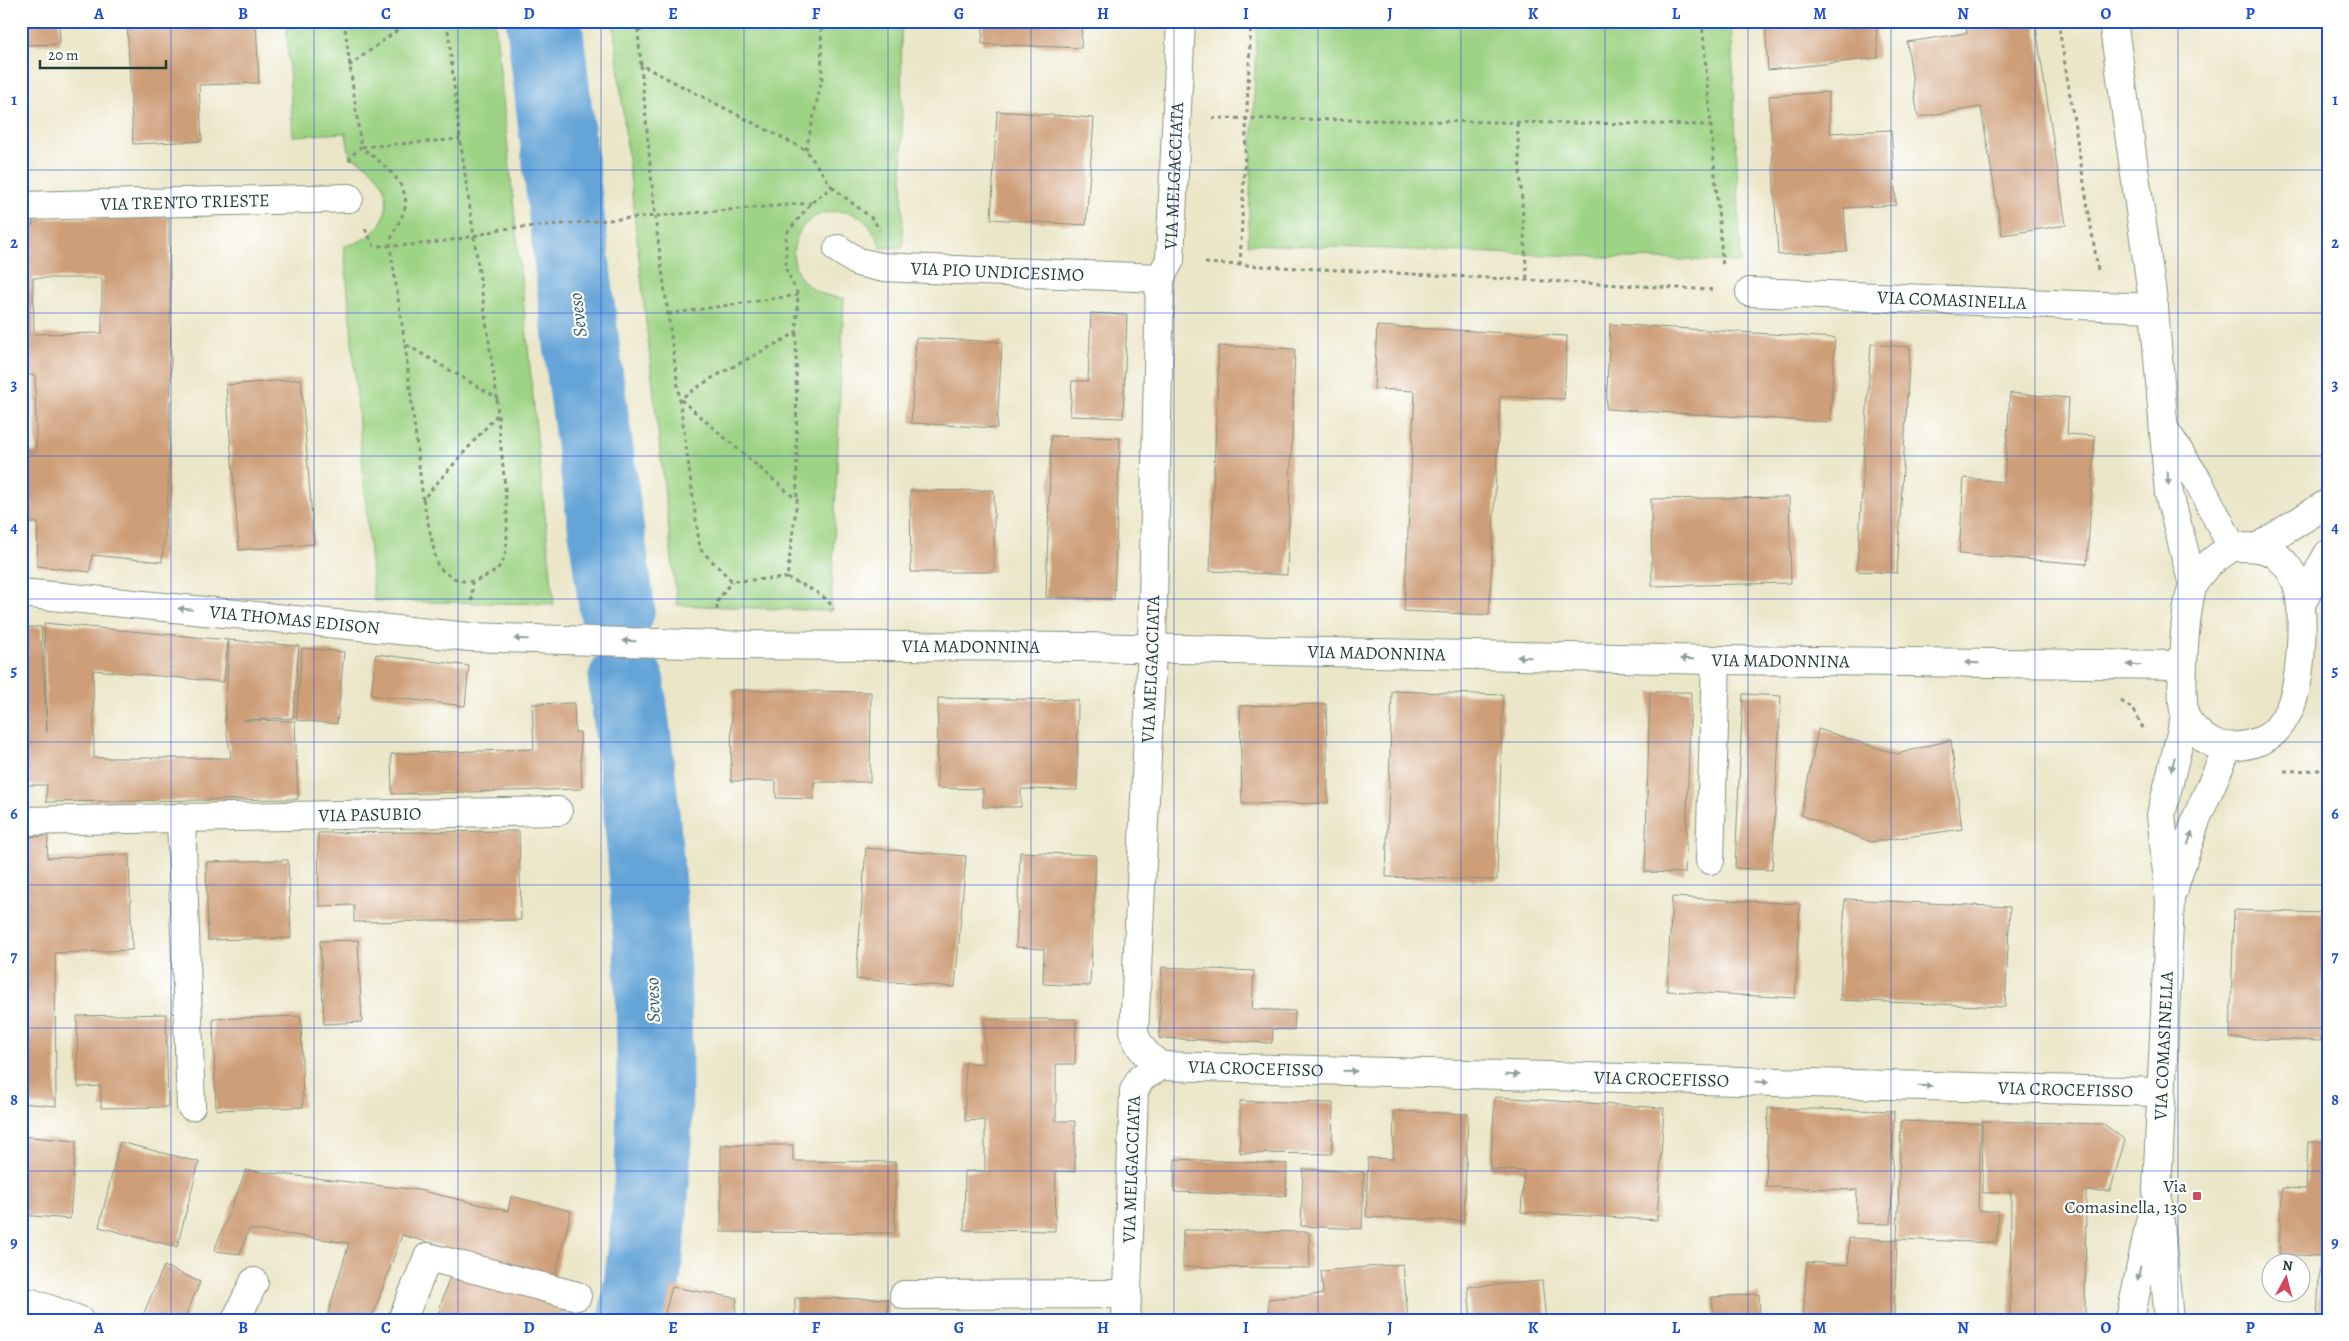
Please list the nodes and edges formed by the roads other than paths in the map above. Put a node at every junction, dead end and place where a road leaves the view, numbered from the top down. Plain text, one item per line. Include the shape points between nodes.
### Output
1 (1181, 21) edge
2 (2112, 21) edge
3 (349, 198) dead end
4 (21, 206) edge
5 (838, 249) dead end
6 (1165, 269) junction
7 (1737, 291) road end
8 (2154, 308) junction
9 (2164, 429) junction
10 (2328, 503) edge
11 (2245, 547) junction
12 (2328, 554) edge
13 (2192, 584) junction
14 (21, 593) edge
15 (2301, 604) junction
16 (570, 640) joint
17 (1152, 649) junction
18 (1716, 660) junction
19 (2183, 665) junction
20 (2185, 717) junction
21 (2228, 747) junction
22 (558, 811) dead end
23 (181, 817) junction
24 (21, 820) edge
25 (1710, 860) dead end
26 (2170, 901) junction
27 (1161, 1066) junction
28 (2160, 1092) junction
29 (192, 1106) dead end
30 (2157, 1191) junction
31 (254, 1282) dead end
32 (904, 1295) dead end
33 (577, 1296) dead end
34 (1127, 1307) edge
35 (27, 1320) edge
36 (79, 1320) edge
37 (236, 1320) edge
38 (402, 1320) edge
39 (2130, 1320) edge
40 (2169, 1320) edge

1 - 6 street, VIA MELGACCIATA
2 - 8 street
3 - 4 street, VIA TRENTO TRIESTE
5 - 6 street, VIA PIO UNDICESIMO via 858,262 880,266
6 - 17 street, VIA MELGACCIATA
7 - 8 street, VIA COMASINELLA
8 - 9 street
9 - 11 street
9 -> 13 street via 2169,494
10 - 11 street
11 - 13 street via 2212,561
11 - 15 street via 2276,555 2289,568 2297,583
12 - 15 street
13 - 19 street via 2186,610
16 -> 14 street, VIA THOMAS EDISON via 470,637
15 - 21 street via 2300,658 2293,700 2276,730 2254,744
17 -> 16 street, VIA MADONNINA via 763,646
18 -> 17 street, VIA MADONNINA
17 - 27 street, VIA MELGACCIATA via 1134,1034 1148,1057
19 -> 18 street, VIA MADONNINA
18 - 25 street
19 - 20 street
20 - 21 street via 2195,731 2210,742
20 -> 26 street, VIA COMASINELLA via 2161,815
26 -> 21 street, VIA COMASINELLA via 2197,817
22 - 23 street, VIA PASUBIO
23 - 24 street, VIA PASUBIO
23 - 29 street
26 - 28 street, VIA COMASINELLA
27 -> 28 street, VIA CROCEFISSO
27 - 34 street, VIA MELGACCIATA via 1141,1078 1134,1091
28 - 30 street, VIA COMASINELLA
30 -> 39 street, VIA COMASINELLA
30 - 40 street, VIA COMASINELLA
31 - 37 street
32 - 34 street, VIA MELGACCIATA
33 - 38 street via 428,1258
35 - 36 street via 32,1303

